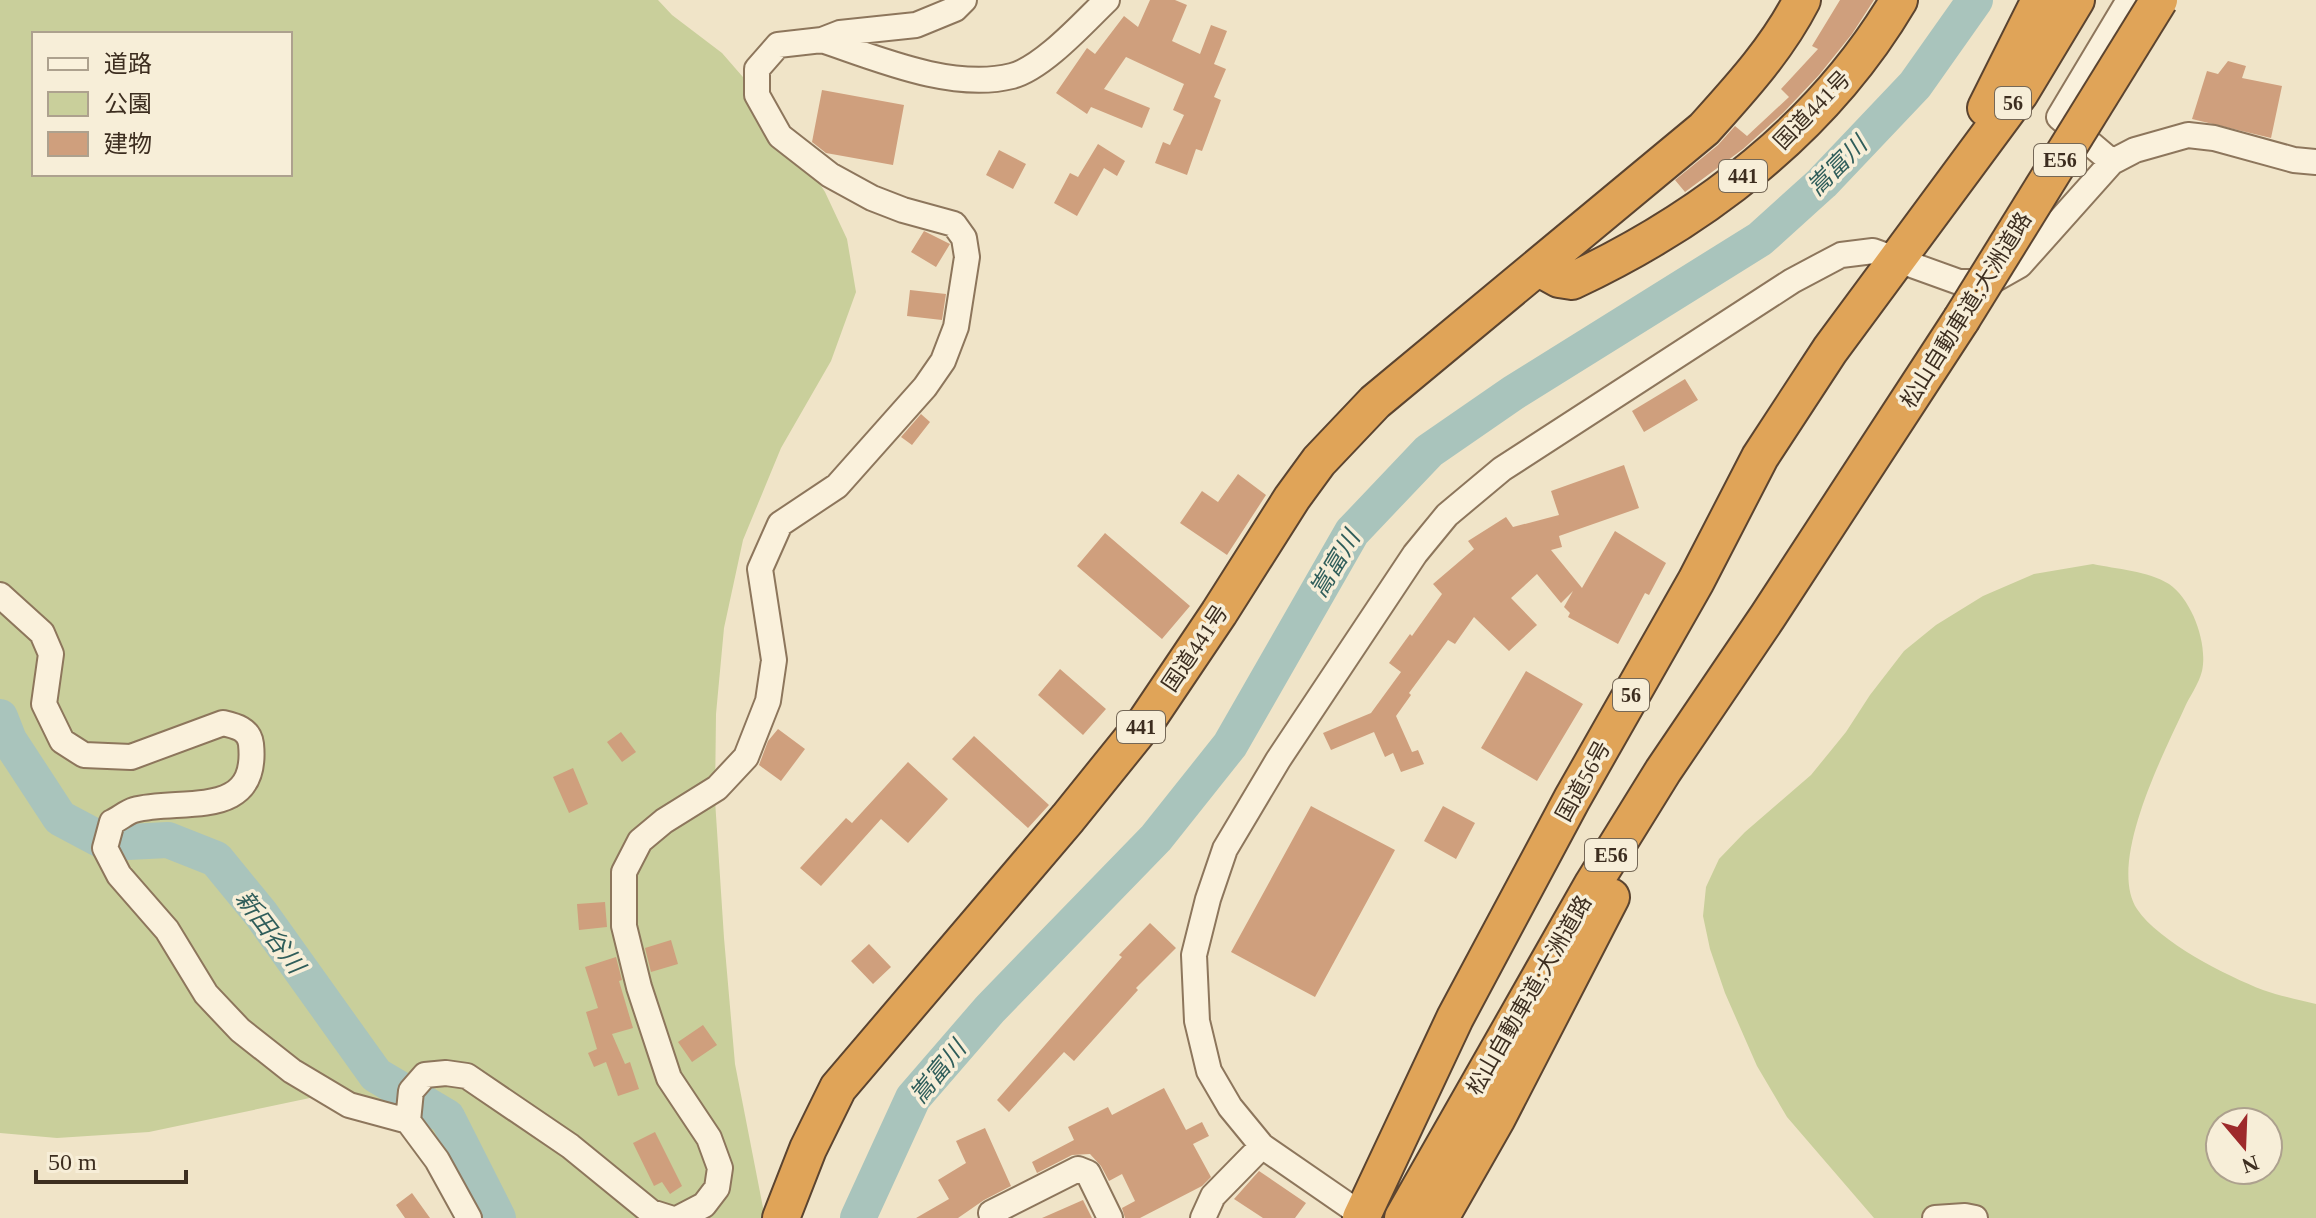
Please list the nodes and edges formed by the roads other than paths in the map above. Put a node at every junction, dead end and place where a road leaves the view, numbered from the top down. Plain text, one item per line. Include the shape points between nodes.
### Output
1 (964, 0) edge
2 (1107, 0) edge
3 (1802, 0) edge
4 (1899, 0) edge
5 (2040, 0) edge
6 (2076, 0) edge
7 (2129, 0) edge
8 (2159, 0) edge
9 (822, 40) junction
10 (2112, 162) junction
11 (2316, 162) edge
12 (1941, 199) junction
13 (1898, 259) junction
14 (1539, 268) junction
15 (0, 595) edge
16 (1483, 1110) junction
17 (408, 1121) junction
18 (1262, 1146) junction
19 (989, 1216) edge
20 (1363, 1217) edge
21 (469, 1218) edge
22 (670, 1218) edge
23 (679, 1218) edge
24 (781, 1218) edge
25 (1110, 1218) edge
26 (1203, 1218) edge
27 (1403, 1218) edge
28 (1440, 1218) edge
29 (1935, 1218) edge
30 (1975, 1218) edge

1 - 9 street via 916,25 840,33
2 - 9 street via 1047,57 1014,76 966,80 899,66
3 - 14 highway, 国道441号 / 441 via 1751,77 1704,129
4 - 14 highway, 国道441号 / 441 via 1851,72 1806,122 1749,172 1662,234 1572,281
5 - 12 highway, 国道56号 / 56
6 - 12 highway, 国道56号 / 56 via 2020,93
7 - 10 street via 2059,117
8 - 16 highway, 松山自動車道;大洲道路 / E56, bridge via 1961,320 1593,884
9 - 23 street via 778,45 757,69 757,95 780,136 830,175 872,198 954,224 964,238 967,257 956,327 943,361 837,486 780,524 760,569 774,660 768,701 746,757 717,788 640,841 624,872 624,926 639,987 669,1078 709,1138 720,1168 717,1188 704,1205
10 - 11 street via 2188,135
10 - 13 street via 2020,265 1990,282 1959,282
12 - 13 highway, 国道56号 / 56
13 - 18 street via 1873,251 1841,255 1792,281 1502,469 1447,515 1415,554 1278,760 1225,849 1208,899 1194,955 1197,1021 1209,1071
13 - 20 highway, 国道56号 / 56 via 1760,457 1455,1018
14 - 24 highway, 国道441号 / 441 via 1375,402 1319,461 1147,720 838,1088
15 - 17 street via 42,633 51,654 44,704 62,741 84,755 131,757 223,723 239,726 250,738 252,766 245,784 224,798 195,805 133,810 112,822 105,848 119,875 167,930 206,994 240,1030 292,1071 349,1105
16 - 27 highway, 松山自動車道;大洲道路 / E56
16 - 28 highway, 松山自動車道;大洲道路 / E56
17 - 21 street
17 - 22 street via 411,1091 425,1075 467,1076 570,1146 651,1212
18 - 20 street
18 - 26 street via 1213,1196
19 - 25 street via 1078,1169 1088,1173
29 - 30 street

